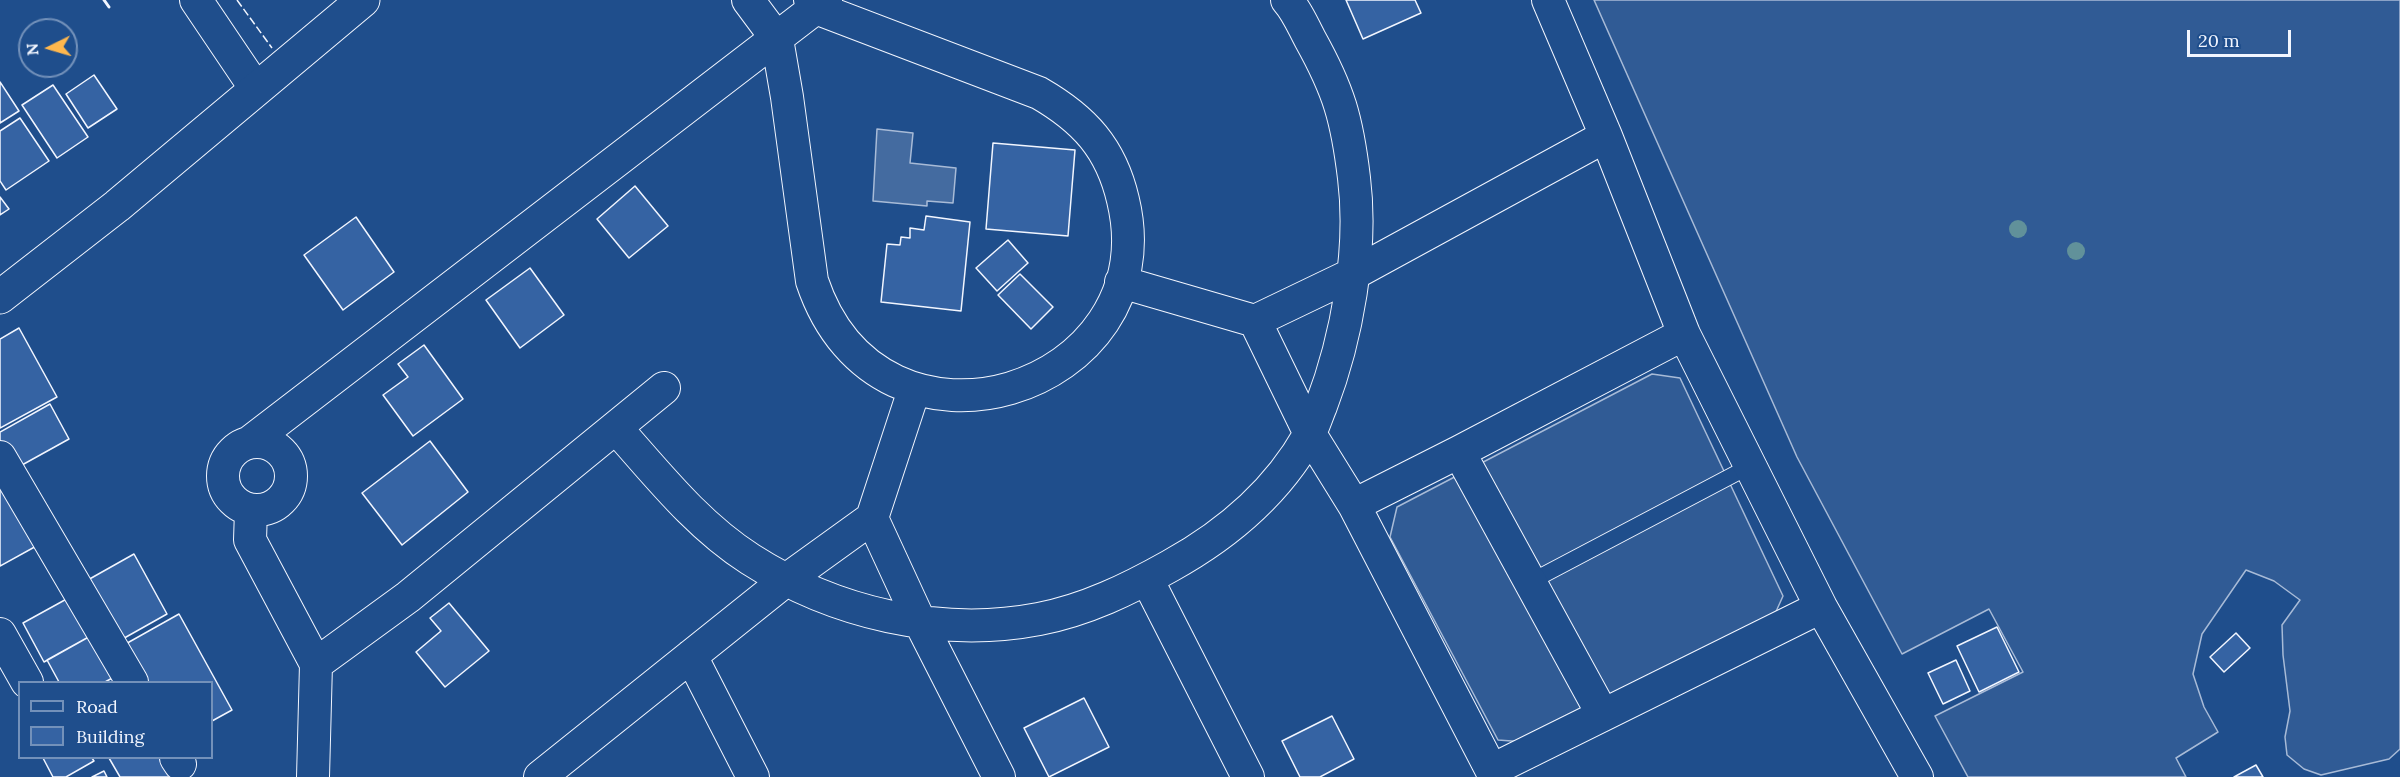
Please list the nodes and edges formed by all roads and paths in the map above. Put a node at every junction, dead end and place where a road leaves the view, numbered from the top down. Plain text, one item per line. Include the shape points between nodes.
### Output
1 (196, 0) edge
2 (363, 0) edge
3 (748, 0) edge
4 (1287, 0) edge
5 (1548, 0) edge
6 (818, 3) edge
7 (777, 39) junction
8 (256, 89) junction
9 (1606, 136) junction
10 (1353, 274) junction
11 (1121, 282) junction
12 (0, 297) edge
13 (1255, 321) junction
14 (1684, 334) junction
15 (664, 388) dead end
16 (914, 390) junction
17 (617, 429) junction
18 (1310, 434) junction
19 (250, 442) junction
20 (1459, 452) junction
21 (0, 457) edge
22 (1750, 466) junction
23 (1354, 505) junction
24 (251, 510) junction
25 (872, 518) junction
26 (1147, 579) junction
27 (786, 580) junction
28 (1530, 582) junction
29 (1821, 607) junction
30 (920, 622) junction
31 (0, 634) edge
32 (691, 656) junction
33 (316, 664) junction
34 (26, 681) edge
35 (131, 681) edge
36 (1603, 715) junction
37 (1493, 774) edge
38 (313, 777) edge
39 (540, 777) edge
40 (753, 777) edge
41 (999, 777) edge
42 (1248, 777) edge
43 (1917, 777) edge

1 - 8 street
2 - 8 street
3 - 7 street
4 - 10 street via 1330,74 1347,124 1357,203
5 - 9 street
6 - 7 street
6 - 11 street via 1039,93 1083,123 1113,167 1121,190 1129,238
7 - 16 street via 812,281 820,304 833,327 862,359
7 - 19 street
8 - 12 street via 117,206
9 - 10 street
9 - 14 street
10 - 13 street
10 - 18 street via 1329,384
11 - 13 street
11 - 16 street via 1102,327 1057,366 1030,382 976,396
13 - 18 street
14 - 20 street
14 - 22 street
15 - 17 street
16 - 25 street
17 - 27 street via 697,518 748,558
17 - 33 street via 408,597
18 - 23 street
18 - 26 street via 1282,475 1246,512 1189,555
19 - 24 street via 237,447 228,457 223,483 238,505
19 - 24 street via 271,444 287,459 291,470 281,500 262,510
20 - 23 street
20 - 28 street
21 - 35 street
22 - 28 lane
22 - 29 street
23 - 37 street
24 - 33 street via 249,540
25 - 27 street
25 - 30 street
26 - 30 street via 1090,605 1040,619 978,625
26 - 42 street
27 - 30 street via 852,607
27 - 32 street
28 - 36 street
29 - 36 street
29 - 43 street
30 - 41 street
31 - 34 street
32 - 39 street
32 - 40 street
33 - 38 street
36 - 37 street

